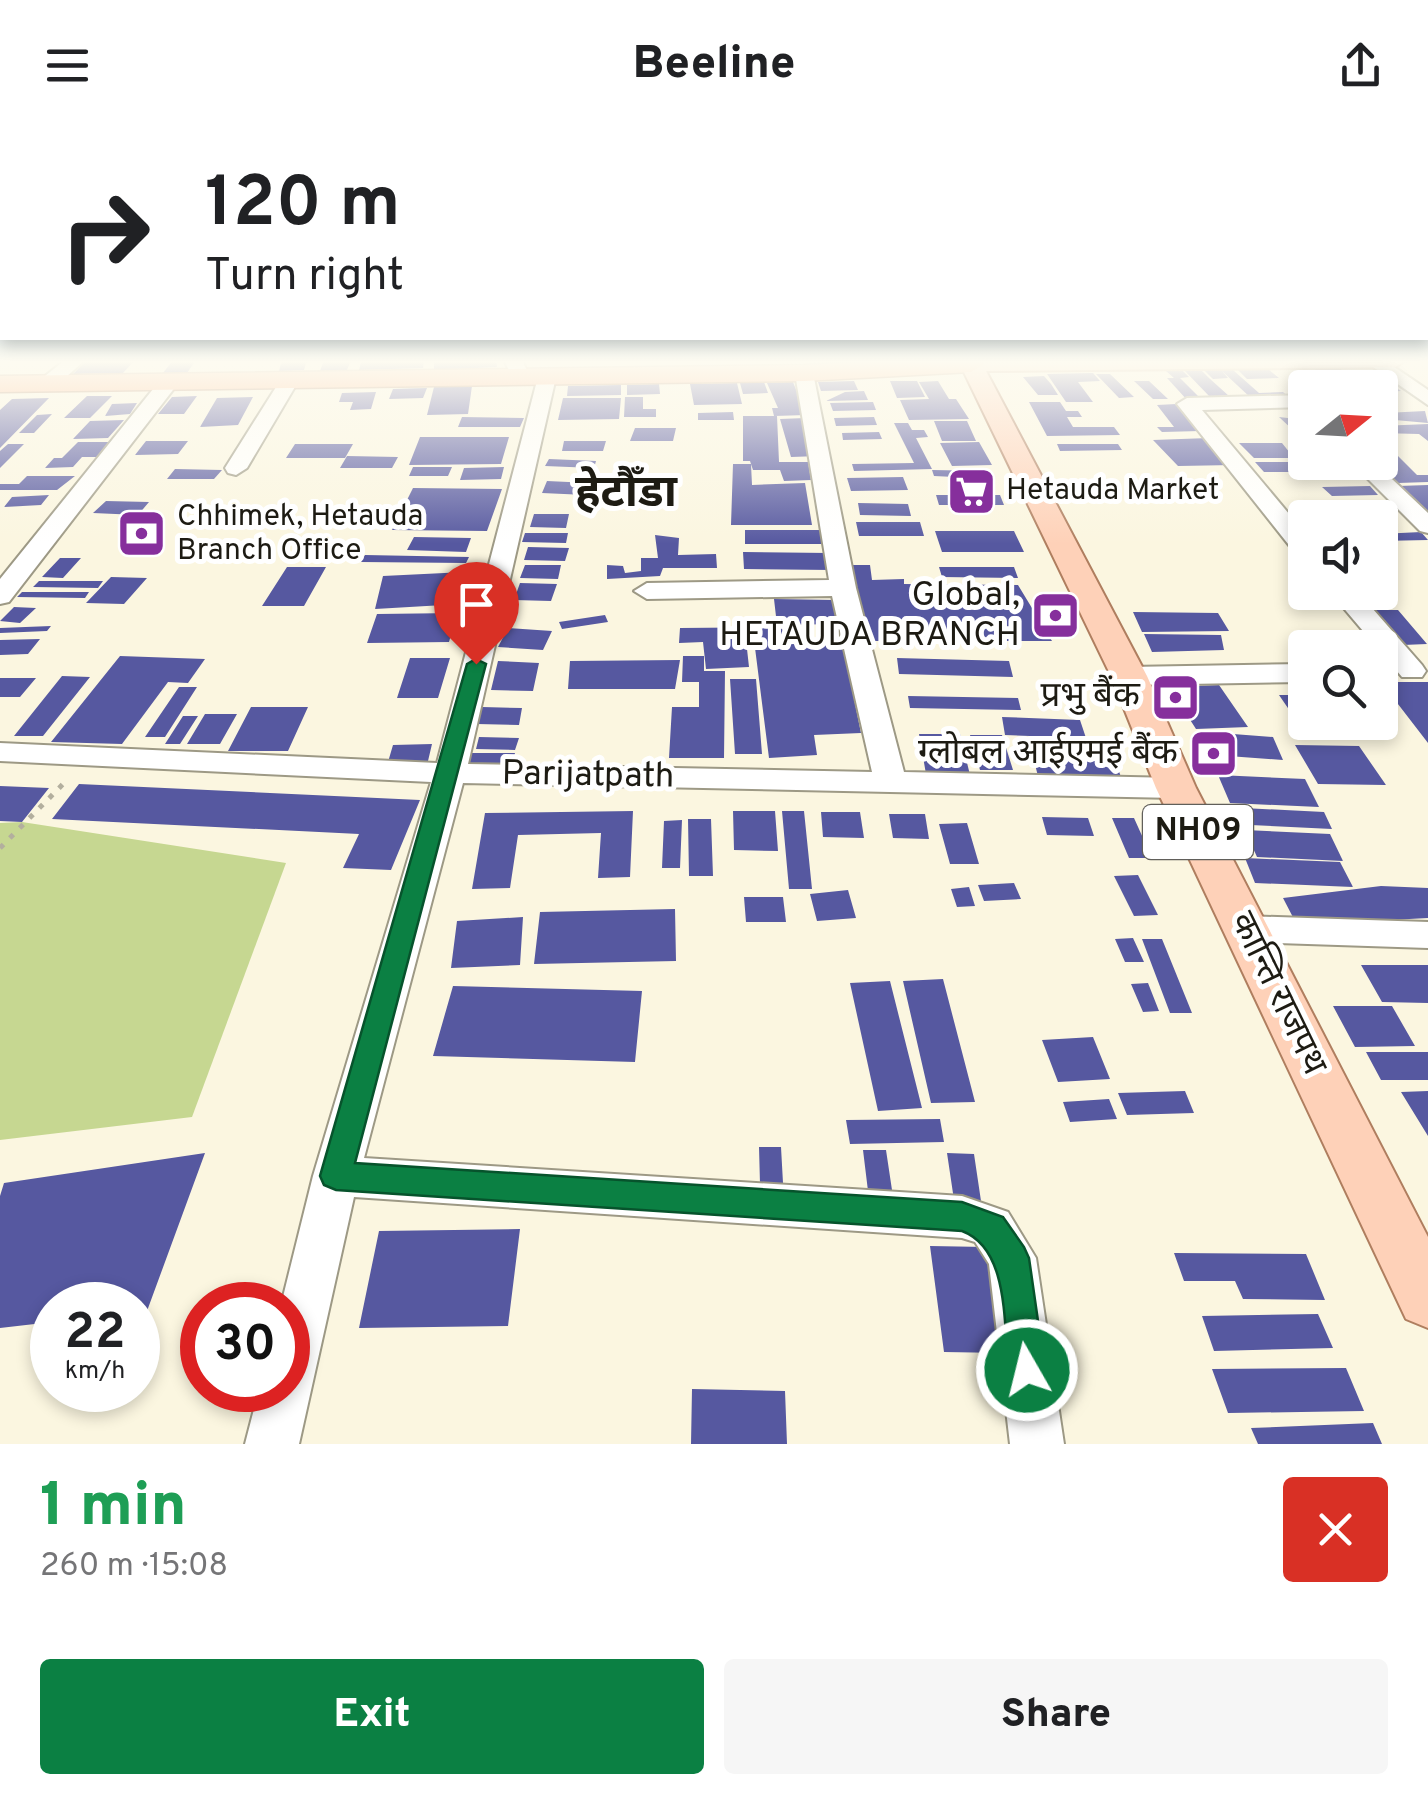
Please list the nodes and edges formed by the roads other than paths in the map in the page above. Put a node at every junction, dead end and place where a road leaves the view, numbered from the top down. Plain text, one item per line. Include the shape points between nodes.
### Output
1 (139, 421) edge
2 (265, 421) edge
3 (516, 421) edge
4 (813, 421) edge
5 (1000, 421) edge
6 (1201, 421) edge
7 (236, 468) dead end
8 (1380, 480) edge
9 (1428, 526) edge
10 (1288, 528) edge
11 (843, 588) junction
12 (648, 591) dead end
13 (0, 596) edge
14 (1361, 610) edge
15 (1420, 671) edge
16 (1288, 673) edge
17 (1129, 676) junction
18 (0, 752) edge
19 (450, 772) junction
20 (891, 782) junction
21 (1176, 788) junction
22 (1245, 929) junction
23 (1428, 936) edge
24 (336, 1176) junction
25 (310, 1286) edge
26 (1428, 1299) edge
27 (280, 1412) edge
28 (272, 1444) edge
29 (1037, 1444) edge

1 - 13 street
2 - 7 street
3 - 19 street
4 - 11 street
5 - 17 main road, कान्ति राजपथ / NH09
6 - 10 street
8 - 9 street
11 - 12 street
11 - 20 street
14 - 15 street
16 - 17 street
17 - 21 main road, कान्ति राजपथ / NH09
18 - 19 street, Parijatpath
19 - 20 street, Parijatpath
19 - 24 street
20 - 21 street, Parijatpath
21 - 22 main road, कान्ति राजपथ / NH09
22 - 23 street
22 - 26 main road, कान्ति राजपथ / NH09
24 - 25 street
24 - 29 street via 962,1217 992,1227 1012,1258
27 - 28 street

